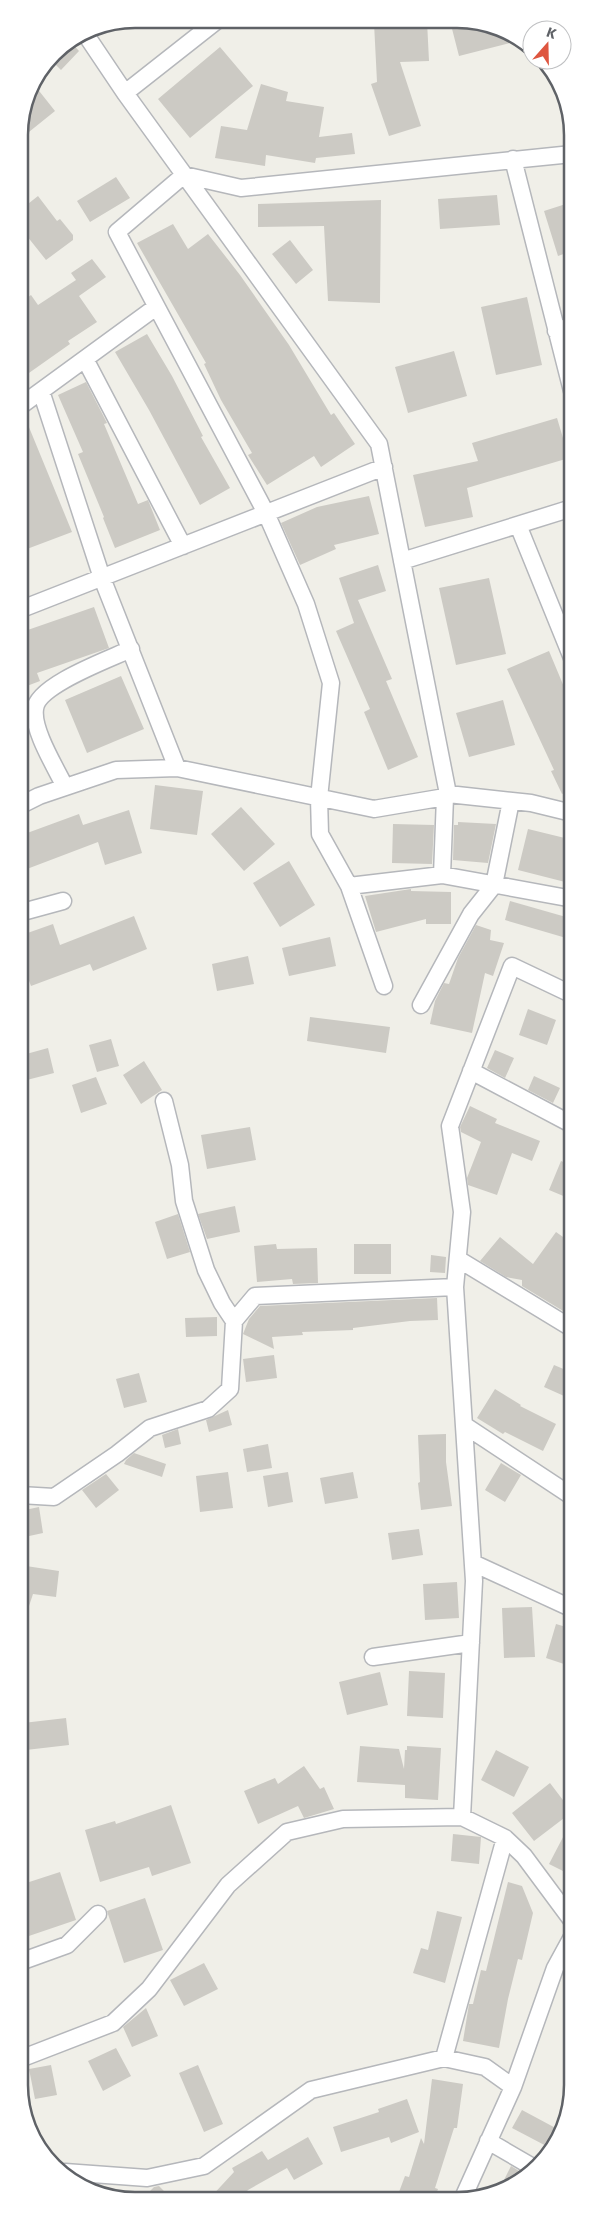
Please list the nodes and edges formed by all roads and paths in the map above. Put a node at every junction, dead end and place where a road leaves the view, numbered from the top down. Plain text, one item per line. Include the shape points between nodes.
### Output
1 (208, 28) edge
2 (88, 38) edge
3 (125, 93) junction
4 (564, 155) edge
5 (513, 160) junction
6 (184, 175) junction
7 (156, 307) junction
8 (564, 328) edge
9 (556, 331) junction
10 (85, 359) junction
11 (564, 361) edge
12 (41, 391) junction
13 (28, 401) edge
14 (384, 467) junction
15 (564, 511) edge
16 (266, 513) junction
17 (518, 525) junction
18 (183, 546) junction
19 (402, 561) junction
20 (102, 578) junction
21 (28, 607) edge
22 (564, 638) edge
23 (130, 649) junction
24 (177, 768) junction
25 (65, 788) junction
26 (447, 796) junction
27 (319, 798) junction
28 (511, 801) junction
29 (28, 803) edge
30 (564, 811) edge
31 (442, 875) junction
32 (494, 885) junction
33 (349, 886) junction
34 (564, 898) edge
35 (63, 900) dead end
36 (28, 910) edge
37 (384, 986) dead end
38 (564, 991) edge
39 (421, 1005) dead end
40 (471, 1071) junction
41 (164, 1102) dead end
42 (564, 1120) edge
43 (458, 1259) junction
44 (455, 1287) junction
45 (234, 1321) junction
46 (564, 1324) edge
47 (464, 1425) junction
48 (564, 1491) edge
49 (27, 1495) edge
50 (473, 1562) junction
51 (564, 1605) edge
52 (471, 1643) junction
53 (373, 1657) dead end
54 (462, 1817) junction
55 (505, 1838) junction
56 (564, 1910) edge
57 (98, 1914) dead end
58 (564, 1951) edge
59 (27, 1959) edge
60 (27, 2056) edge
61 (444, 2058) junction
62 (512, 2088) junction
63 (488, 2141) junction
64 (529, 2165) edge
65 (74, 2173) edge
66 (466, 2192) edge

1 - 3 street
2 - 3 street
3 - 6 street
4 - 5 street
5 - 6 street via 241,188
5 - 9 street
6 - 7 street via 117,232
6 - 14 street via 380,444
7 - 10 street
7 - 16 street
8 - 9 street
9 - 11 street
10 - 12 street
10 - 18 street
12 - 13 street
12 - 20 street
14 - 16 street
14 - 19 street
15 - 17 street
16 - 18 street
16 - 27 street via 306,604 331,683
17 - 19 street
17 - 22 street
18 - 20 street
19 - 26 street
20 - 21 street
20 - 23 street
23 - 24 street
23 - 25 street via 54,686 38,699 35,709 37,726
24 - 25 street via 116,770
24 - 27 street
25 - 29 street
26 - 27 street via 374,809
26 - 28 street
26 - 31 street
27 - 33 street via 320,834
28 - 30 street
28 - 32 street
31 - 32 street
31 - 33 street
32 - 34 street
32 - 39 street via 471,914
33 - 37 street
35 - 36 street
38 - 40 street via 512,966
40 - 42 street
40 - 43 street via 450,1126 462,1212
41 - 45 street via 180,1165 184,1201 206,1270
43 - 44 street
43 - 46 street
44 - 45 street via 255,1296
44 - 47 street
45 - 49 street via 230,1389 208,1409 150,1428 54,1497
47 - 48 street
47 - 50 street
50 - 51 street
50 - 52 street
52 - 53 street
52 - 54 street
54 - 55 street
54 - 60 street via 344,1819 286,1832 228,1885 149,1989 113,2023
55 - 56 street via 524,1856
55 - 61 street
57 - 59 street via 67,1945
58 - 62 street via 554,1968
61 - 62 street via 485,2067
61 - 65 street via 311,2090 204,2166 147,2178
62 - 63 street
63 - 64 street
63 - 66 street

